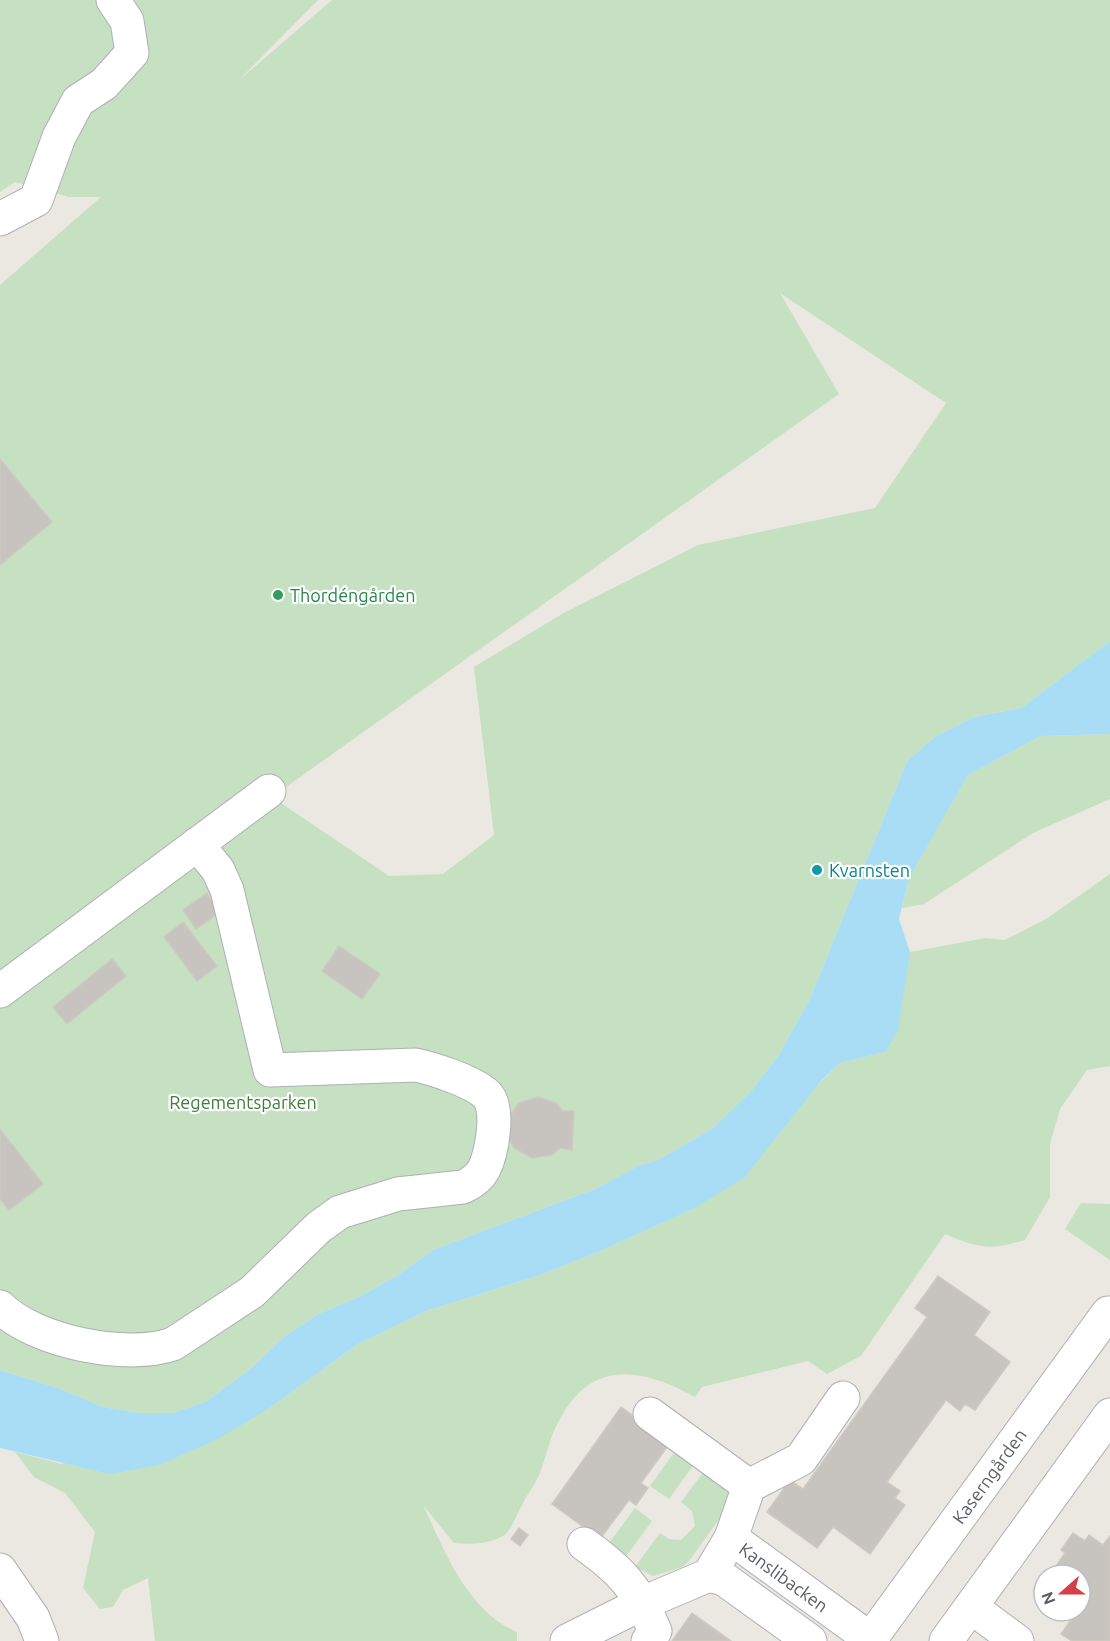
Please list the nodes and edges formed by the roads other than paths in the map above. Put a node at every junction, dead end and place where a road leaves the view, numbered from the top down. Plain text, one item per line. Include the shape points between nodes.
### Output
1 (113, 0) edge
2 (0, 219) edge
3 (269, 791) dead end
4 (197, 844) junction
5 (0, 991) edge
6 (0, 1307) edge
7 (1110, 1315) edge
8 (843, 1398) dead end
9 (650, 1414) dead end
10 (1110, 1415) edge
11 (749, 1486) junction
12 (731, 1538) junction
13 (584, 1544) dead end
14 (0, 1570) edge
15 (709, 1575) junction
16 (643, 1603) junction
17 (971, 1607) junction
18 (871, 1640) edge
19 (42, 1641) edge
20 (567, 1641) edge
21 (648, 1641) edge
22 (810, 1641) edge
23 (946, 1641) edge
24 (1017, 1641) edge

1 - 2 street via 127,21 132,53 104,84 78,101 59,137 36,200
3 - 4 street
4 - 5 street
4 - 6 street via 218,870 227,890 270,1070 416,1065 437,1070 486,1093 494,1109 484,1167 472,1183 463,1187 398,1194 340,1212 319,1227 252,1292 161,1348 136,1351 91,1346 32,1329
7 - 18 street, Kaserngården
8 - 11 street via 801,1459
9 - 11 street
10 - 17 street
11 - 12 street
12 - 15 street, Kanslibacken
12 - 18 street, Kanslibacken
13 - 16 street via 615,1567
14 - 19 street via 33,1618
15 - 16 street
15 - 22 street, Kanslibacken via 724,1579
16 - 20 street
16 - 21 street via 655,1631
17 - 23 street
17 - 24 street

